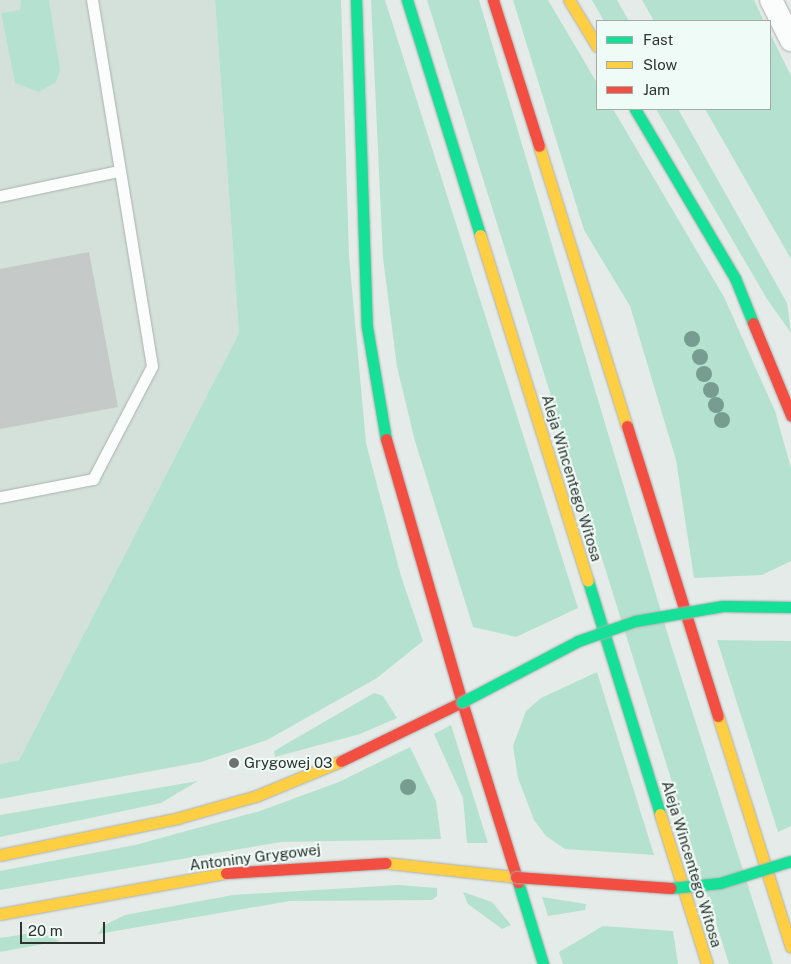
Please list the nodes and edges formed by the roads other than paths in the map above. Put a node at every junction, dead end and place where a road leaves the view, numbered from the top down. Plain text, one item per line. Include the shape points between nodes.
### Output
1 (92, 0) edge
2 (356, 0) edge
3 (407, 0) edge
4 (493, 0) edge
5 (569, 0) edge
6 (771, 0) edge
7 (791, 40) edge
8 (596, 44) edge
9 (636, 110) edge
10 (119, 171) junction
11 (0, 196) edge
12 (791, 415) edge
13 (0, 497) edge
14 (791, 607) edge
15 (462, 702) junction
16 (0, 855) edge
17 (791, 862) edge
18 (516, 877) junction
19 (0, 914) edge
20 (791, 947) edge
21 (543, 964) edge
22 (707, 964) edge

1 - 10 lane
2 - 15 main road via 367,327 374,384 396,486
3 - 22 main road, Aleja Wincentego Witosa
4 - 20 main road
5 - 8 main road
6 - 7 street
9 - 12 main road via 735,278
10 - 11 lane
10 - 13 lane via 152,366 94,478
14 - 15 main road, bridge via 723,606 635,621 578,641
15 - 16 main road via 332,766 256,796 178,818
15 - 18 main road
17 - 18 main road, Antoniny Grygowej, bridge via 720,883 666,888 582,886
18 - 19 main road, Antoniny Grygowej via 399,863 339,862 229,873
18 - 21 main road

